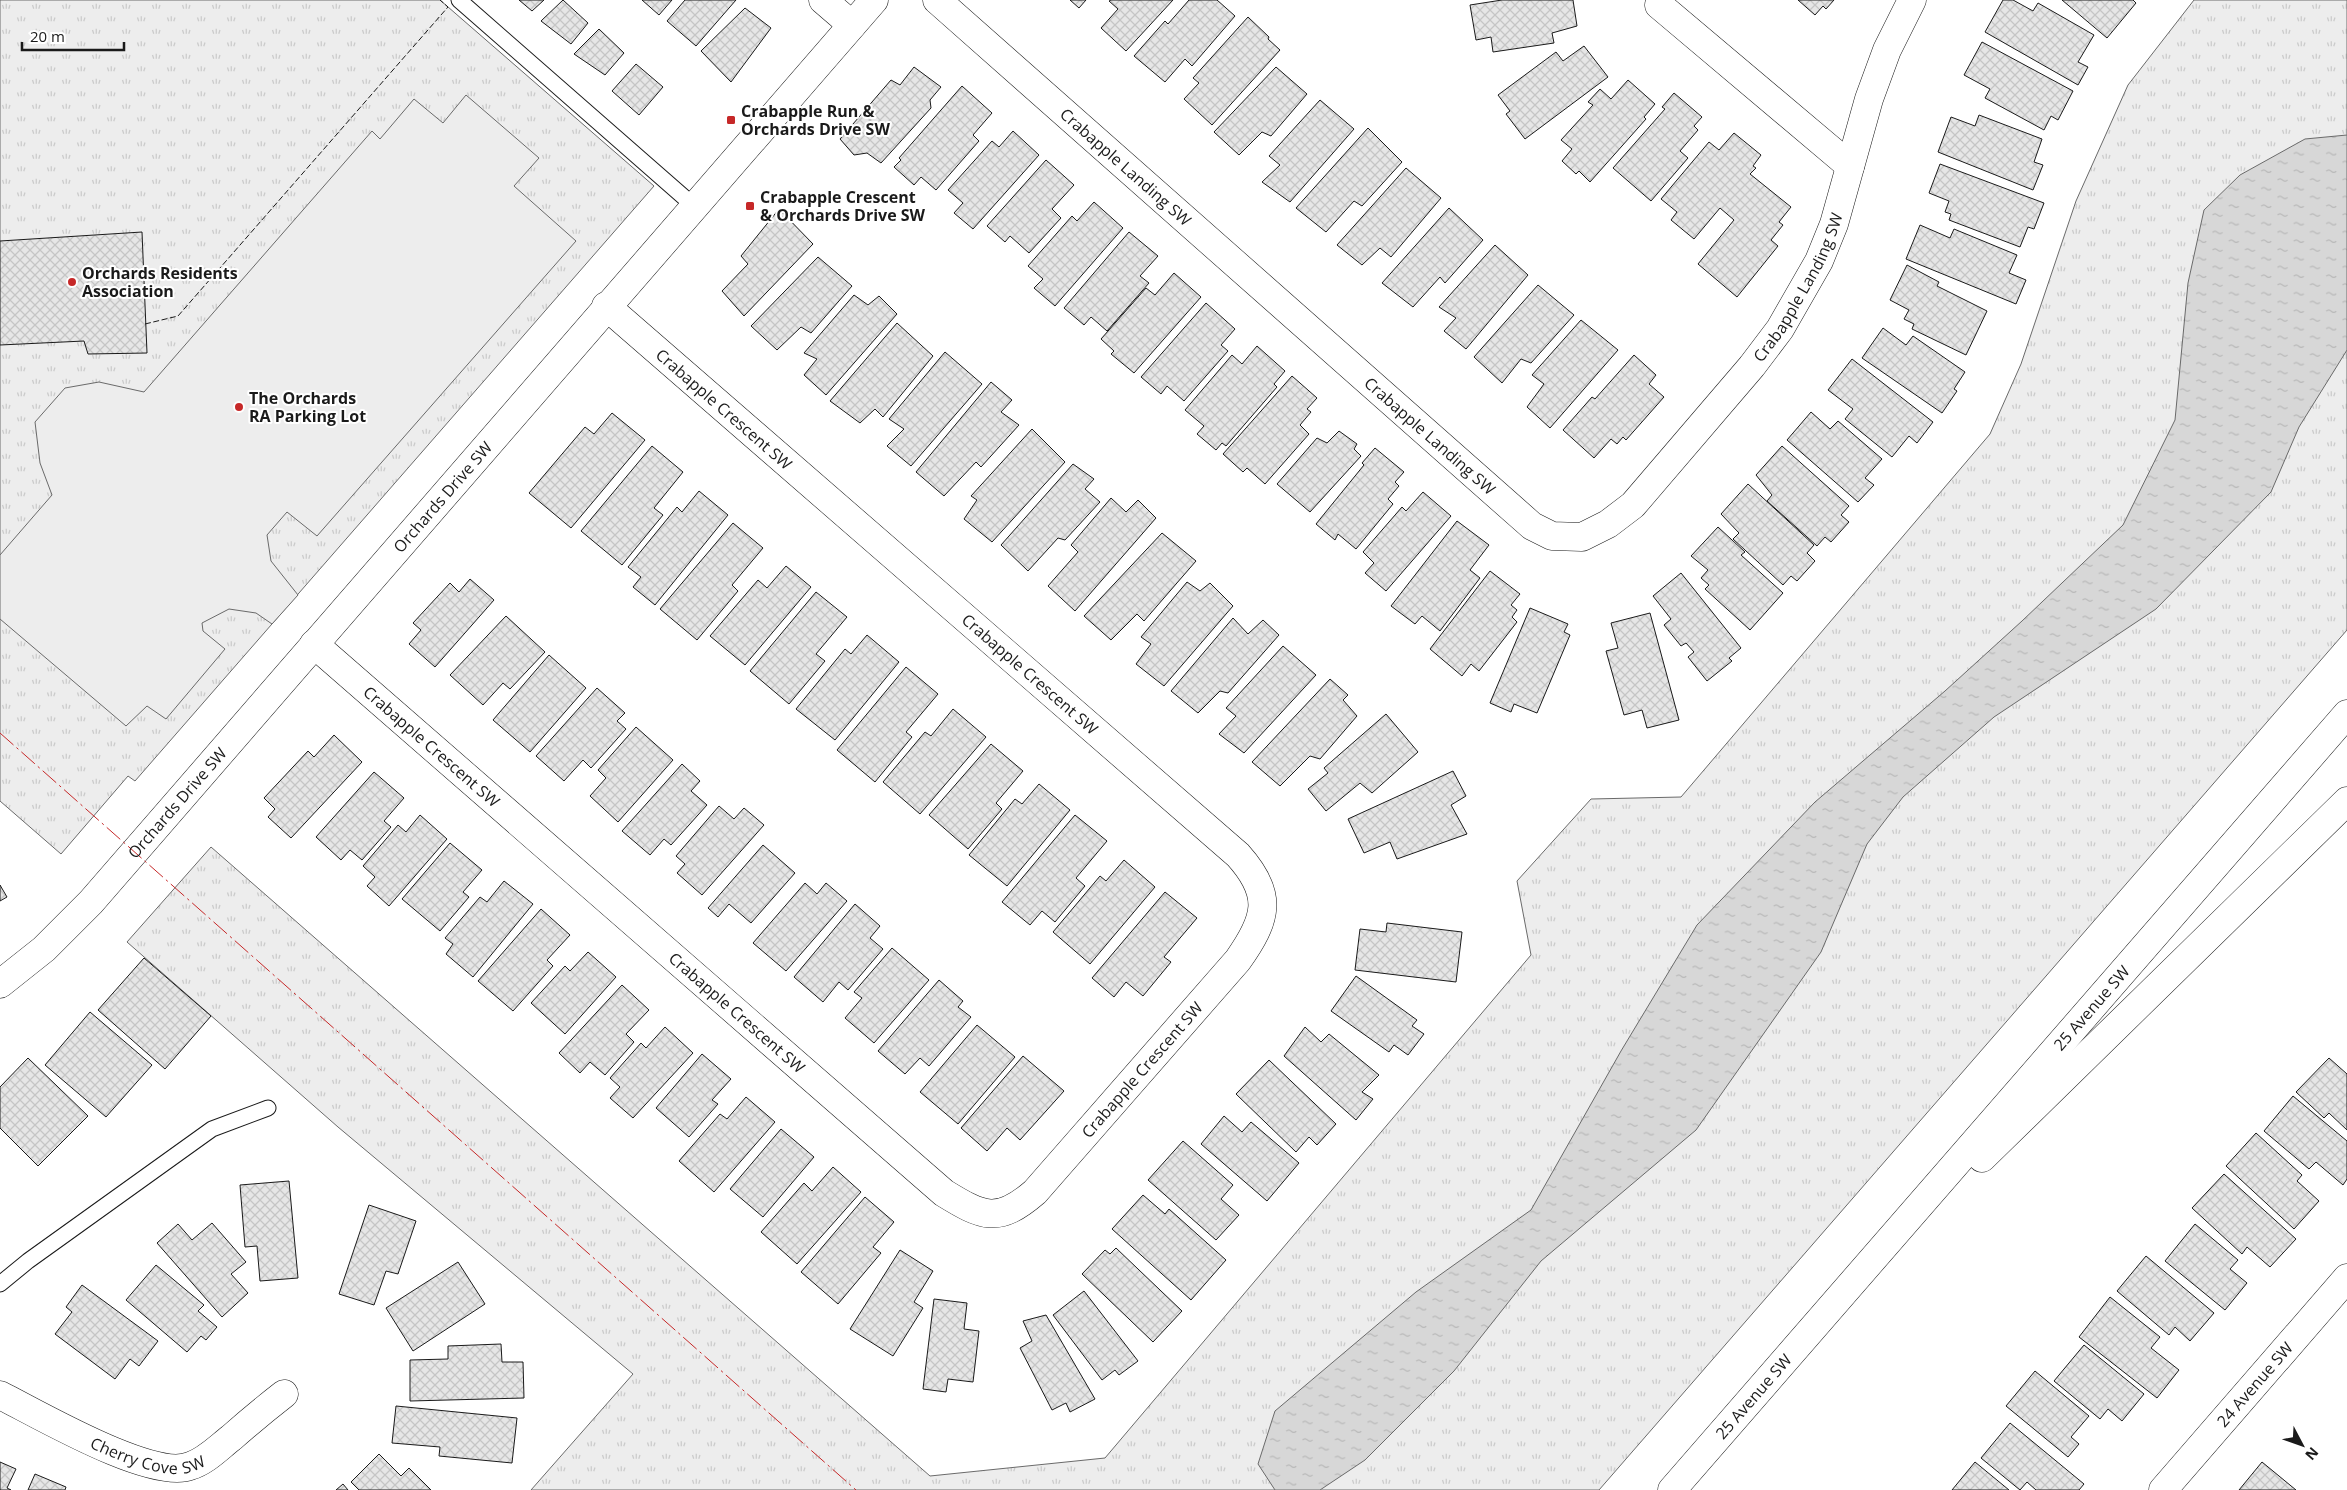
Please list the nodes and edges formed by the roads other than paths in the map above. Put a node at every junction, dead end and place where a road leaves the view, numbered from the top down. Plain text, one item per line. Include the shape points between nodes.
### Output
1 (459, 0) edge
2 (823, 0) edge
3 (874, 0) edge
4 (937, 0) edge
5 (1912, 0) edge
6 (1659, 4) dead end
7 (852, 25) junction
8 (1850, 166) junction
9 (694, 206) junction
10 (606, 306) junction
11 (314, 644) junction
12 (2347, 714) edge
13 (2347, 801) edge
14 (0, 984) edge
15 (268, 1108) dead end
16 (2347, 1278) edge
17 (0, 1284) edge
18 (1834, 1302) junction
19 (284, 1394) dead end
20 (0, 1395) edge
21 (1672, 1490) edge
22 (2163, 1490) edge

1 - 9 lane
2 - 7 street
3 - 7 street, Orchards Drive SW
4 - 8 street, Crabapple Landing SW via 1532,526 1552,536 1582,537 1608,524 1633,505 1752,366 1780,329 1819,261 1834,224
5 - 8 street, Crabapple Landing SW via 1887,50
6 - 8 street
7 - 9 street, Orchards Drive SW
9 - 10 street, Orchards Drive SW
10 - 11 street, Orchards Drive SW
10 - 11 street, Crabapple Crescent SW via 1251,868 1260,884 1263,905 1260,924 1238,960 1035,1192 1005,1213 978,1211 944,1193
11 - 14 street, Orchards Drive SW via 91,902 44,949
12 - 18 street, 25 Avenue SW
13 - 18 street, 25 Avenue SW
15 - 17 lane via 212,1129
16 - 22 street, 24 Avenue SW
18 - 21 street, 25 Avenue SW
19 - 20 street, Cherry Cove SW via 208,1457 190,1467 173,1469 127,1458

